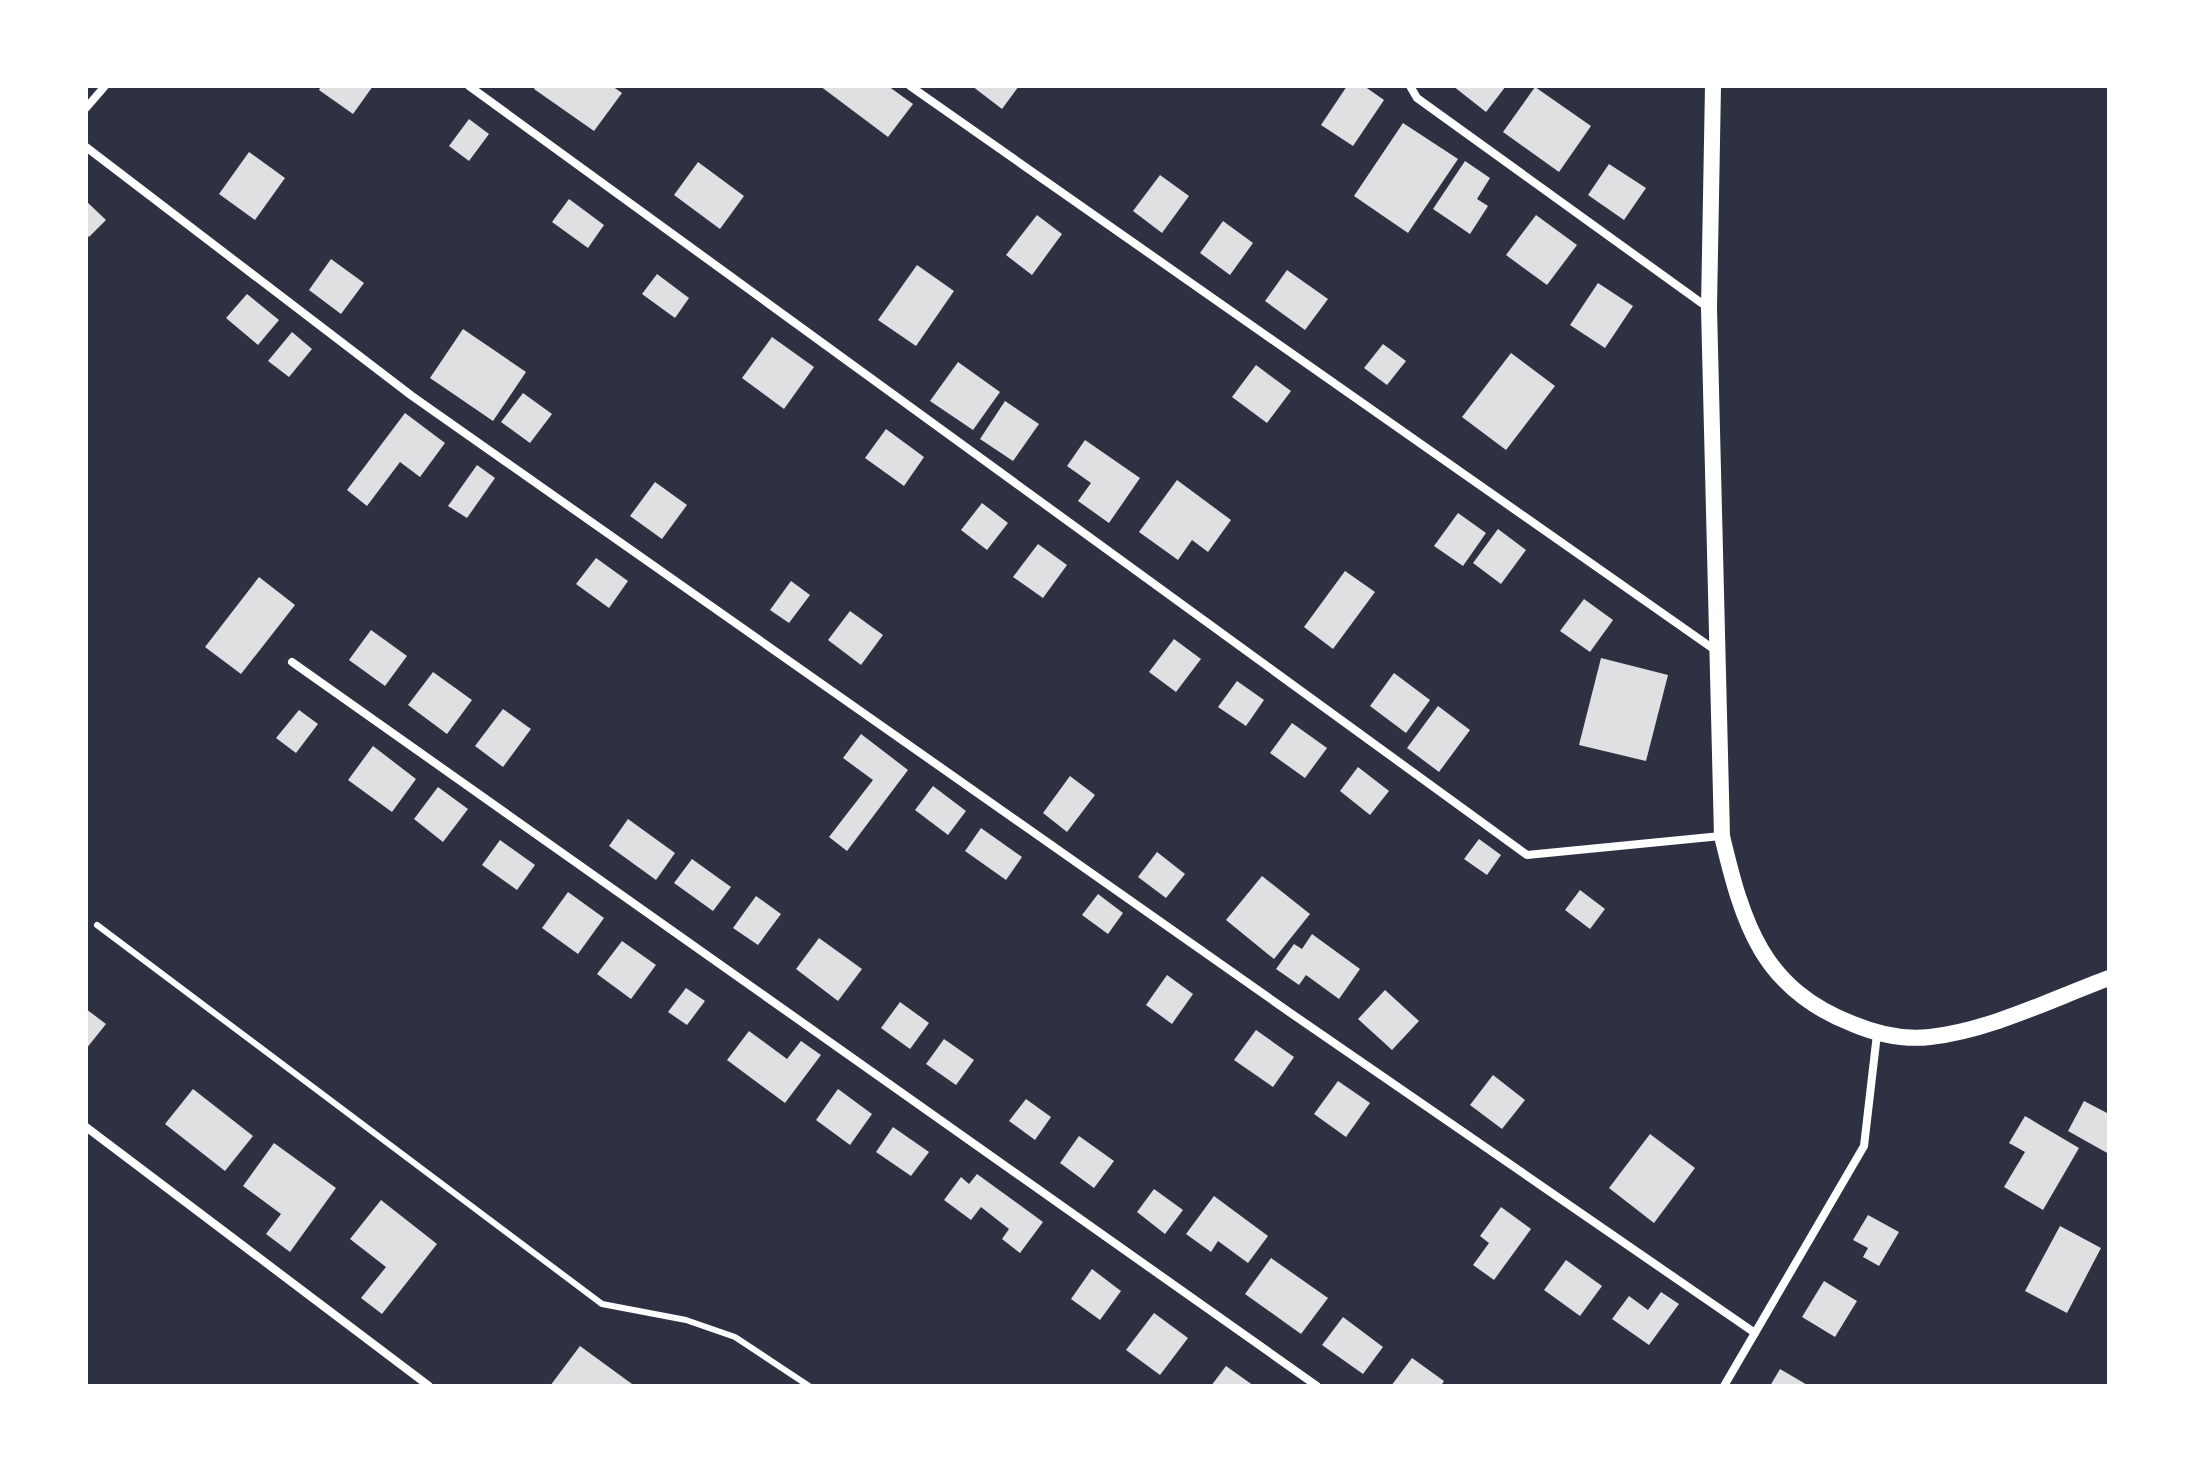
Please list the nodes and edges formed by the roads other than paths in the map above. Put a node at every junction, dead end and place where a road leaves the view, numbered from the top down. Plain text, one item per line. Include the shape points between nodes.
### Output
1 (105, 86) edge
2 (469, 86) edge
3 (910, 86) edge
4 (1410, 86) edge
5 (1713, 86) edge
6 (86, 108) edge
7 (86, 147) edge
8 (1709, 308) junction
9 (1719, 653) junction
10 (292, 662) dead end
11 (1722, 836) junction
12 (97, 925) dead end
13 (2109, 978) edge
14 (1877, 1034) junction
15 (86, 1127) edge
16 (1755, 1333) junction
17 (429, 1386) edge
18 (809, 1386) edge
19 (1317, 1386) edge
20 (1724, 1386) edge

1 - 6 street
2 - 11 street via 1527,855
3 - 9 street
4 - 8 street via 1417,98
5 - 8 main road
7 - 16 street via 412,396
8 - 9 main road
9 - 11 main road
10 - 19 street
11 - 14 main road via 1745,919 1775,973 1819,1011
12 - 18 lane via 602,1304 686,1320 735,1337
13 - 14 main road via 1974,1027 1929,1037
14 - 16 street via 1864,1146
15 - 17 street
16 - 20 street

